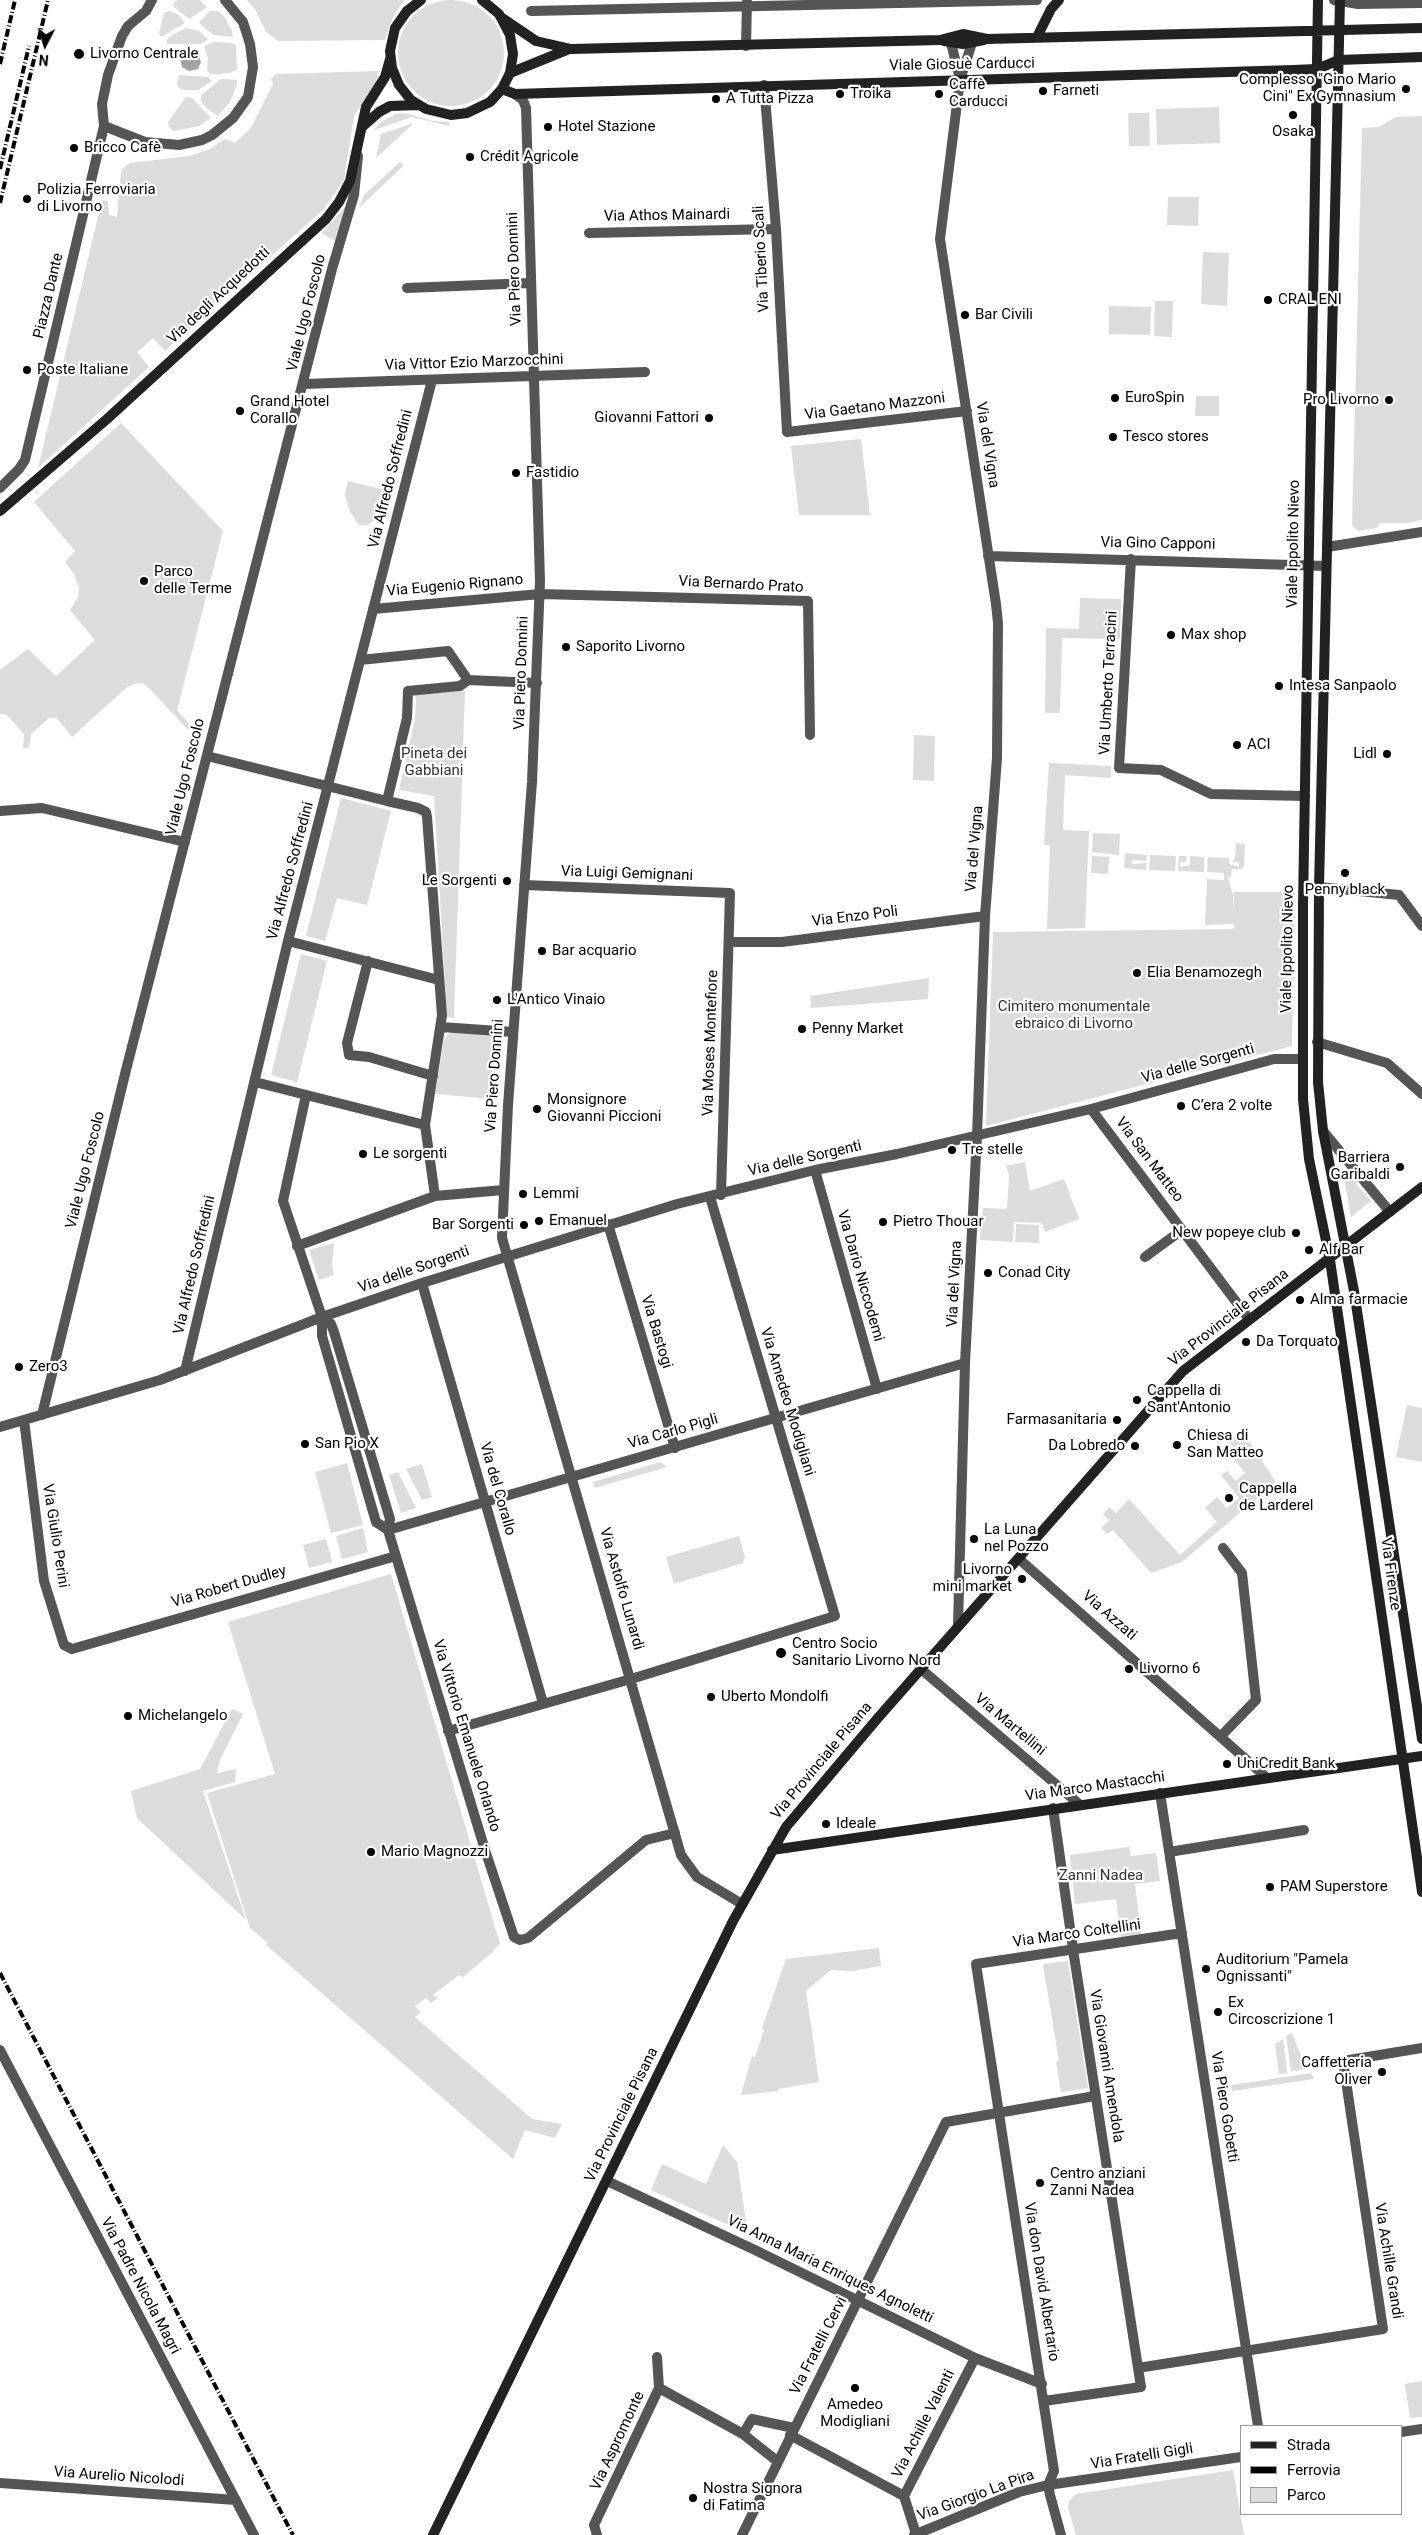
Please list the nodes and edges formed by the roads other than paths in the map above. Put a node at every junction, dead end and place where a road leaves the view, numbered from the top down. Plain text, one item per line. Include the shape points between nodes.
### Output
1 (152, 0) edge
2 (225, 0) edge
3 (410, 0) edge
4 (421, 0) edge
5 (482, 0) edge
6 (490, 0) edge
7 (1038, 0) edge
8 (1059, 0) edge
9 (1318, 0) edge
10 (1338, 0) edge
11 (841, 2) edge
12 (747, 3) edge
13 (1422, 3) edge
14 (602, 5) edge
15 (407, 11) junction
16 (531, 11) dead end
17 (500, 16) junction
18 (1422, 28) edge
19 (1318, 31) junction
20 (1340, 31) junction
21 (1037, 38) junction
22 (987, 39) junction
23 (940, 40) junction
24 (972, 42) junction
25 (951, 43) junction
26 (746, 46) junction
27 (570, 49) junction
28 (1422, 57) edge
29 (390, 59) junction
30 (1339, 60) junction
31 (1317, 69) junction
32 (510, 73) junction
33 (960, 80) junction
34 (764, 85) junction
35 (502, 89) junction
36 (515, 94) junction
37 (418, 105) junction
38 (104, 126) junction
39 (362, 127) junction
40 (119, 131) junction
41 (101, 138) junction
42 (358, 148) junction
43 (776, 230) junction
44 (589, 232) dead end
45 (530, 283) junction
46 (408, 288) dead end
47 (645, 372) dead end
48 (534, 376) junction
49 (432, 380) junction
50 (304, 384) junction
51 (967, 411) junction
52 (787, 432) joint
53 (0, 488) edge
54 (0, 511) edge
55 (1422, 532) edge
56 (1327, 547) junction
57 (988, 556) junction
58 (1131, 559) junction
59 (1308, 565) junction
60 (1326, 566) junction
61 (540, 594) junction
62 (373, 609) junction
63 (360, 660) junction
64 (468, 680) junction
65 (537, 683) junction
66 (810, 736) dead end
67 (207, 756) junction
68 (329, 786) junction
69 (1305, 796) junction
70 (387, 801) junction
71 (0, 811) edge
72 (186, 842) junction
73 (524, 885) junction
74 (1319, 887) junction
75 (730, 893) joint
76 (985, 916) junction
77 (1422, 926) edge
78 (288, 941) junction
79 (729, 942) junction
80 (368, 961) junction
81 (439, 980) junction
82 (441, 1027) junction
83 (513, 1032) junction
84 (1317, 1042) junction
85 (1302, 1058) junction
86 (433, 1076) junction
87 (255, 1082) junction
88 (1422, 1094) edge
89 (306, 1095) junction
90 (1091, 1109) junction
91 (425, 1125) junction
92 (1323, 1131) junction
93 (977, 1136) junction
94 (815, 1170) junction
95 (1422, 1187) edge
96 (503, 1190) junction
97 (435, 1196) junction
98 (715, 1196) junction
99 (1390, 1212) junction
100 (608, 1224) junction
101 (1182, 1230) junction
102 (297, 1246) junction
103 (1346, 1248) junction
104 (506, 1256) junction
105 (1145, 1257) dead end
106 (1330, 1260) junction
107 (422, 1283) junction
108 (322, 1318) junction
109 (1249, 1319) junction
110 (965, 1363) junction
111 (185, 1371) junction
112 (876, 1389) junction
113 (42, 1415) junction
114 (776, 1418) junction
115 (24, 1420) junction
116 (0, 1427) edge
117 (675, 1448) junction
118 (573, 1477) junction
119 (485, 1502) junction
120 (388, 1530) junction
121 (1224, 1548) dead end
122 (396, 1556) junction
123 (1019, 1558) junction
124 (958, 1625) junction
125 (72, 1649) joint
126 (921, 1669) junction
127 (631, 1679) junction
128 (543, 1703) junction
129 (448, 1731) junction
130 (1221, 1736) junction
131 (1422, 1739) edge
132 (1422, 1756) edge
133 (1403, 1759) junction
134 (1267, 1778) junction
135 (1160, 1793) junction
136 (1079, 1804) junction
137 (1054, 1808) junction
138 (1304, 1830) dead end
139 (675, 1833) junction
140 (772, 1850) junction
141 (1169, 1852) junction
142 (1422, 1892) edge
143 (742, 1904) junction
144 (1182, 1933) junction
145 (1073, 1950) junction
146 (976, 1964) joint
147 (1422, 2048) edge
148 (0, 2050) edge
149 (1095, 2096) junction
150 (1000, 2112) junction
151 (607, 2181) junction
152 (859, 2301) junction
153 (1246, 2350) junction
154 (657, 2357) dead end
155 (976, 2358) junction
156 (1138, 2368) junction
157 (1042, 2384) junction
158 (659, 2388) junction
159 (1044, 2402) junction
160 (1258, 2425) edge
161 (1422, 2429) edge
162 (792, 2432) junction
163 (1402, 2432) edge
164 (743, 2434) junction
165 (1240, 2457) edge
166 (778, 2461) junction
167 (0, 2484) edge
168 (1048, 2485) junction
169 (904, 2496) junction
170 (236, 2500) junction
171 (254, 2535) edge
172 (435, 2535) edge
173 (597, 2535) edge
174 (742, 2535) edge
175 (915, 2535) edge
176 (1061, 2535) edge

1 - 38 street, Piazza Dante via 122,36 108,74 102,104
2 - 40 street via 243,22 252,55 251,88 238,112 218,132 192,143 155,144
3 - 15 street
4 - 15 main road
5 - 17 main road, Viale Giosuè Carducci
6 - 17 street
7 - 11 street
8 - 21 main road, Viale Giosuè Carducci
9 - 19 main road, Viale Ippolito Nievo
10 - 13 street via 1358,4
10 - 20 main road, Viale Ippolito Nievo
11 - 12 street
12 - 14 street
12 - 26 street
14 - 16 street
15 - 29 main road via 392,36
17 - 27 main road, Viale Giosuè Carducci via 536,41
17 - 32 main road via 513,45
18 - 20 main road, Viale Giosuè Carducci
19 - 20 main road, Viale Giosuè Carducci
19 - 21 main road, Viale Giosuè Carducci
19 - 31 main road, Viale Ippolito Nievo
20 - 30 main road, Viale Ippolito Nievo
21 - 22 main road, Viale Giosuè Carducci
22 - 23 main road, Viale Giosuè Carducci via 963,34
22 - 24 main road, Viale Giosuè Carducci
23 - 25 main road, Viale Giosuè Carducci
23 - 26 main road, Viale Giosuè Carducci
24 - 25 main road, Viale Giosuè Carducci
24 - 33 street
25 - 33 street
26 - 27 main road, Viale Giosuè Carducci
27 - 32 main road, Viale Giosuè Carducci
28 - 30 main road, Viale Giosuè Carducci
29 - 37 main road via 399,85
29 - 39 main road, Via degli Acquedotti via 385,77 368,101
30 - 31 main road, Viale Giosuè Carducci
30 - 56 main road, Viale Ippolito Nievo
31 - 33 main road, Viale Giosuè Carducci
31 - 59 main road, Viale Ippolito Nievo
32 - 35 main road
33 - 34 main road, Viale Giosuè Carducci
33 - 51 street, Via del Vigna via 940,239
34 - 36 main road, Viale Giosuè Carducci
34 - 43 street, Via Tiberio Scali
35 - 36 main road, Viale Giosuè Carducci
35 - 37 main road via 490,102 467,113 442,114
36 - 45 street, Via Piero Donnini via 526,108
37 - 39 main road via 390,106
38 - 40 street
38 - 41 street, Piazza Dante
39 - 42 main road, Via degli Acquedotti
40 - 41 street
41 - 53 street, Piazza Dante via 26,460
42 - 50 street, Viale Ugo Foscolo via 354,195
42 - 54 main road, Via degli Acquedotti via 346,191 326,219 146,384
43 - 44 street, Via Athos Mainardi
43 - 52 street, Via Tiberio Scali
45 - 46 street
45 - 48 street, Via Piero Donnini
47 - 48 street, Via Vittor Ezio Marzocchini
48 - 49 street, Via Vittor Ezio Marzocchini
48 - 61 street, Via Piero Donnini
49 - 50 street, Via Vittor Ezio Marzocchini
49 - 62 street, Via Alfredo Soffredini
50 - 67 street, Viale Ugo Foscolo
51 - 52 street, Via Gaetano Mazzoni
51 - 57 street, Via del Vigna
55 - 56 street
56 - 60 main road, Viale Ippolito Nievo
57 - 58 street, Via Gino Capponi
57 - 76 street, Via del Vigna via 998,623 997,758
58 - 59 street, Via Gino Capponi
58 - 69 street, Via Umberto Terracini via 1119,768 1161,770 1211,794
59 - 60 street, Via Gino Capponi
59 - 69 main road, Viale Ippolito Nievo
60 - 74 main road, Viale Ippolito Nievo
61 - 62 street, Via Eugenio Rignano
61 - 65 street, Via Piero Donnini
61 - 66 street, Via Bernardo Prato via 808,601
62 - 63 street, Via Alfredo Soffredini
63 - 64 street via 448,651
63 - 68 street, Via Alfredo Soffredini
64 - 65 street
64 - 70 street via 460,686 408,691 408,718
65 - 73 street, Via Piero Donnini
67 - 68 street
67 - 72 street, Viale Ugo Foscolo
68 - 70 street
68 - 78 street, Via Alfredo Soffredini
69 - 85 main road, Viale Ippolito Nievo
70 - 81 street via 418,808 426,814
71 - 72 street via 42,808
72 - 113 street, Viale Ugo Foscolo via 88,1221
73 - 75 street, Via Luigi Gemignani
73 - 83 street, Via Piero Donnini
74 - 77 street via 1399,895
74 - 84 main road, Viale Ippolito Nievo
75 - 79 street, Via Moses Montefiore
76 - 79 street, Via Enzo Poli via 782,942
76 - 93 street, Via del Vigna
78 - 80 street
78 - 87 street, Via Alfredo Soffredini
79 - 98 street, Via Moses Montefiore
80 - 81 street
80 - 86 street via 347,1043 349,1055 369,1057
81 - 82 street
82 - 83 street
82 - 86 street
83 - 96 street, Via Piero Donnini
84 - 88 street via 1387,1063
84 - 92 main road, Viale Ippolito Nievo
85 - 90 street, Via delle Sorgenti via 1274,1059
85 - 106 main road, Viale Ippolito Nievo via 1309,1159
86 - 91 street
87 - 89 street
87 - 111 street, Via Alfredo Soffredini
89 - 91 street
89 - 102 street via 283,1201
90 - 93 street, Via delle Sorgenti
90 - 101 street, Via San Matteo
91 - 97 street
92 - 99 street
92 - 103 main road, Via Firenze
93 - 94 street, Via delle Sorgenti
93 - 110 street, Via del Vigna
94 - 98 street, Via delle Sorgenti
94 - 112 street, Via Dario Niccodemi
95 - 99 main road, Via Provinciale Pisana
96 - 97 street
96 - 104 street, Via Piero Donnini via 502,1231
97 - 102 street
98 - 100 street, Via delle Sorgenti
98 - 114 street, Via Amedeo Modigliani
99 - 103 main road, Via Provinciale Pisana
100 - 104 street, Via delle Sorgenti
100 - 117 street, Via Bastogi
101 - 105 street
101 - 109 street, Via San Matteo
102 - 108 street
103 - 106 main road, Via Provinciale Pisana
103 - 131 main road, Via Firenze
104 - 107 street, Via delle Sorgenti
104 - 118 street, Via Astolfo Lunardi
106 - 109 main road, Via Provinciale Pisana
106 - 133 main road, Via Firenze
107 - 108 street, Via delle Sorgenti
107 - 119 street, Via del Corallo
108 - 111 street, Via delle Sorgenti
108 - 120 street via 322,1336 376,1522
109 - 123 main road, Via Provinciale Pisana via 1183,1371
110 - 112 street, Via Carlo Pigli
110 - 124 street, Via del Vigna
111 - 113 street, Via delle Sorgenti
112 - 114 street, Via Carlo Pigli
113 - 115 street, Via delle Sorgenti
114 - 117 street, Via Carlo Pigli
114 - 127 street, Via Amedeo Modigliani via 835,1616
115 - 116 street, Via delle Sorgenti
115 - 125 street, Via Giulio Perini via 44,1581 64,1645
117 - 118 street, Via Carlo Pigli
118 - 119 street, Via Carlo Pigli
118 - 127 street, Via Astolfo Lunardi
119 - 120 street, Via Carlo Pigli
119 - 128 street, Via del Corallo
120 - 122 street, Via Vittorio Emanuele Orlando
121 - 130 street via 1242,1573 1256,1700
122 - 125 street, Via Robert Dudley
122 - 129 street, Via Vittorio Emanuele Orlando
123 - 124 main road, Via Provinciale Pisana
123 - 130 street, Via Azzati
124 - 126 main road, Via Provinciale Pisana
126 - 136 street, Via Martellini
126 - 140 main road, Via Provinciale Pisana via 786,1826
127 - 128 street
127 - 139 street, Via Astolfo Lunardi
128 - 129 street
129 - 139 street, Via Vittorio Emanuele Orlando via 511,1933 520,1940 528,1938 646,1840
130 - 134 street, Via Azzati
132 - 133 main road, Via Marco Mastacchi
133 - 134 main road, Via Marco Mastacchi
133 - 142 main road, Via Firenze
134 - 135 main road, Via Marco Mastacchi
135 - 136 main road, Via Marco Mastacchi
135 - 141 street, Via Piero Gobetti
136 - 137 main road, Via Marco Mastacchi
137 - 140 main road, Via Marco Mastacchi
137 - 145 street, Via Giovanni Amendola
138 - 141 street
139 - 143 street, Via Astolfo Lunardi via 683,1860 691,1871
140 - 143 main road, Via Provinciale Pisana
141 - 144 street, Via Piero Gobetti
143 - 151 main road, Via Provinciale Pisana
144 - 145 street, Via Marco Coltellini
144 - 153 street, Via Piero Gobetti
145 - 146 street, Via Marco Coltellini
145 - 149 street, Via Giovanni Amendola
146 - 150 street, Via don David Albertario
147 - 153 street, Via Achille Grandi via 1343,2061 1383,2329
148 - 170 street, Via Padre Nicola Magri
149 - 150 street
149 - 156 street, Via Giovanni Amendola
150 - 152 street, Via Fratelli Cervi via 946,2122
150 - 157 street, Via don David Albertario
151 - 152 street, Via Anna Maria Enriques Agnoletti
151 - 172 main road, Via Provinciale Pisana
152 - 155 street, Via Anna Maria Enriques Agnoletti
152 - 162 street, Via Fratelli Cervi
153 - 156 street
153 - 160 street, Via Piero Gobetti
154 - 158 street, Via Aspromonte
155 - 157 street, Via Anna Maria Enriques Agnoletti
155 - 169 street, Via Achille Valenti
156 - 159 street, Via Giovanni Amendola via 1141,2387
157 - 159 street, Via don David Albertario
158 - 164 street
158 - 173 street, Via Aspromonte via 594,2526
159 - 168 street, Via don David Albertario via 1054,2471
161 - 163 street
162 - 164 street via 752,2420
162 - 166 street, Via Fratelli Cervi
162 - 169 street
164 - 166 street
165 - 168 street, Via Fratelli Gigli
166 - 174 street, Via Fratelli Cervi
167 - 170 street, Via Aurelio Nicolodi
168 - 175 street, Via Giorgio La Pira via 1019,2492
168 - 176 street
169 - 175 street, Via Achille Valenti
170 - 171 street, Via Padre Nicola Magri

